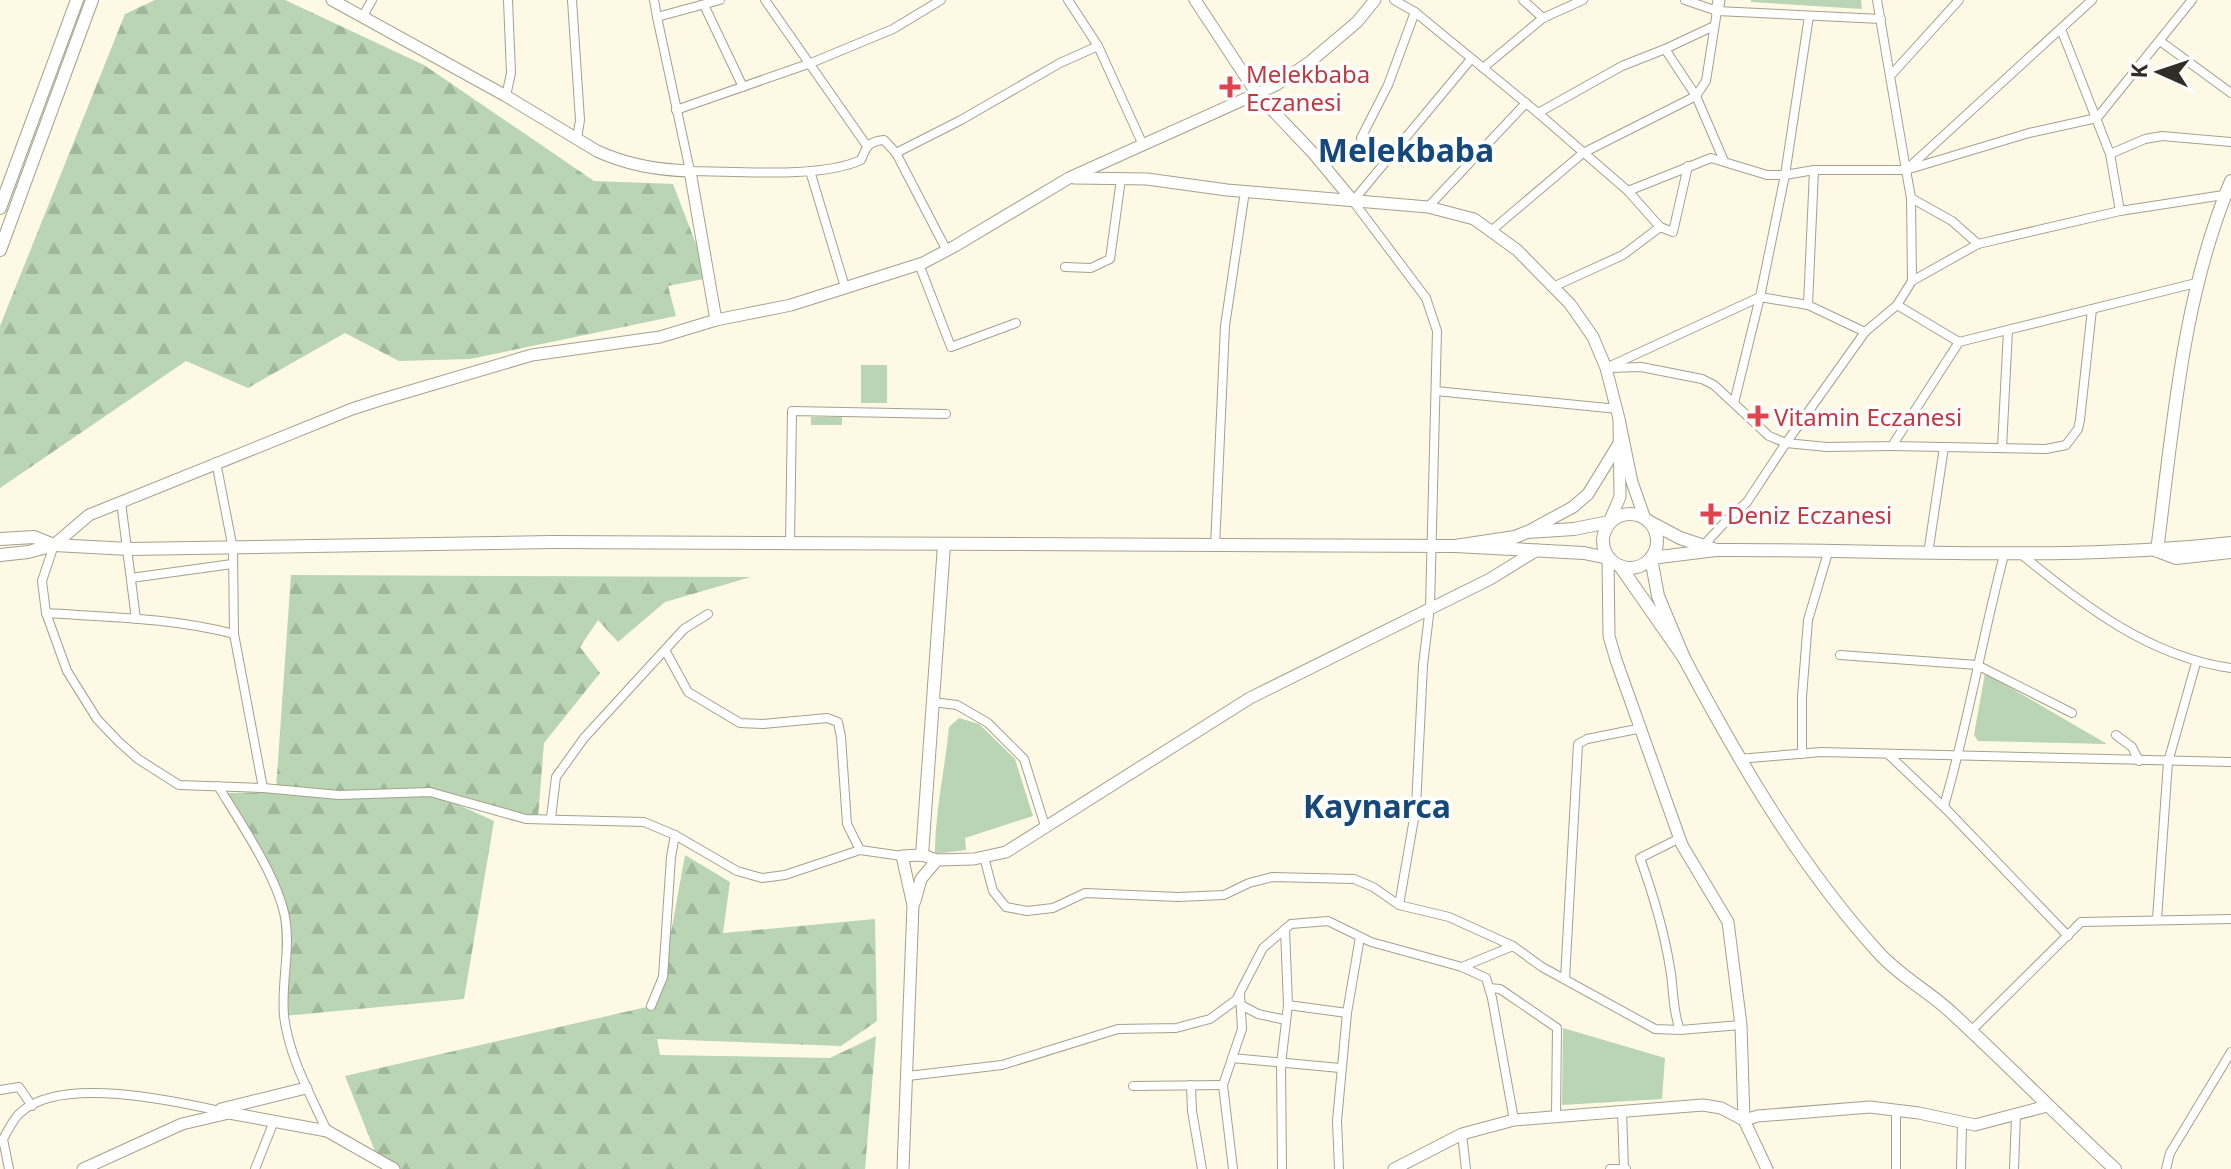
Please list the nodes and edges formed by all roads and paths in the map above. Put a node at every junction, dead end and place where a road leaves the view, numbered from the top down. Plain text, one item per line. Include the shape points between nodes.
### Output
1 (77, 0) edge
2 (92, 0) edge
3 (332, 0) edge
4 (372, 0) edge
5 (508, 0) edge
6 (572, 0) edge
7 (654, 0) edge
8 (720, 0) edge
9 (765, 0) edge
10 (941, 0) edge
11 (1068, 0) edge
12 (1195, 0) edge
13 (1375, 0) edge
14 (1394, 0) edge
15 (1523, 0) edge
16 (1583, 0) edge
17 (1685, 0) edge
18 (1877, 0) edge
19 (1959, 0) edge
20 (2092, 0) edge
21 (2192, 0) edge
22 (704, 5) junction
23 (1363, 5) edge
24 (1718, 5) edge
25 (1415, 12) junction
26 (363, 16) junction
27 (1809, 16) junction
28 (657, 17) junction
29 (1543, 18) junction
30 (1881, 19) junction
31 (1714, 26) junction
32 (2061, 29) junction
33 (2160, 41) junction
34 (1098, 46) junction
35 (1665, 49) junction
36 (1471, 59) junction
37 (811, 63) junction
38 (1483, 68) junction
39 (1892, 74) junction
40 (743, 87) junction
41 (2231, 93) edge
42 (1257, 94) junction
43 (506, 96) junction
44 (1696, 96) junction
45 (1526, 103) junction
46 (676, 110) junction
47 (1538, 113) junction
48 (2097, 118) junction
49 (577, 139) junction
50 (2231, 142) edge
51 (1143, 145) junction
52 (867, 146) junction
53 (896, 153) junction
54 (1583, 153) junction
55 (2110, 154) junction
56 (1388, 160) junction
57 (1724, 161) junction
58 (1688, 166) junction
59 (1814, 170) junction
60 (1906, 170) junction
61 (690, 171) junction
62 (810, 171) junction
63 (1785, 175) junction
64 (1069, 178) junction
65 (1121, 179) junction
66 (2231, 181) edge
67 (1245, 191) junction
68 (1628, 191) junction
69 (2228, 194) edge
70 (1911, 198) junction
71 (1353, 201) junction
72 (1428, 207) junction
73 (0, 208) edge
74 (2120, 211) junction
75 (1660, 227) junction
76 (1492, 230) junction
77 (1978, 244) junction
78 (0, 250) edge
79 (947, 251) junction
80 (919, 264) junction
81 (1065, 267) dead end
82 (1912, 281) junction
83 (2196, 283) junction
84 (1555, 286) junction
85 (845, 287) junction
86 (1760, 297) junction
87 (1808, 305) junction
88 (1897, 305) junction
89 (2092, 309) junction
90 (716, 320) junction
91 (1016, 323) dead end
92 (2008, 330) junction
93 (1865, 332) junction
94 (1959, 342) junction
95 (1606, 368) junction
96 (1436, 391) junction
97 (1734, 403) junction
98 (946, 414) dead end
99 (1618, 414) junction
100 (1786, 443) junction
101 (1618, 444) junction
102 (1892, 446) junction
103 (1944, 447) junction
104 (2002, 448) junction
105 (216, 462) junction
106 (121, 502) junction
107 (1646, 520) junction
108 (1609, 522) junction
109 (1527, 532) junction
110 (0, 539) edge
111 (790, 543) junction
112 (2231, 543) edge
113 (54, 545) junction
114 (944, 545) junction
115 (1431, 546) junction
116 (1455, 546) junction
117 (1215, 547) junction
118 (1710, 547) junction
119 (129, 549) junction
120 (233, 549) junction
121 (1829, 549) junction
122 (1537, 550) junction
123 (2157, 551) junction
124 (2231, 552) edge
125 (1928, 554) junction
126 (0, 555) edge
127 (2004, 555) junction
128 (2022, 555) junction
129 (1608, 558) junction
130 (1651, 558) junction
131 (232, 564) junction
132 (1620, 566) junction
133 (131, 578) junction
134 (1430, 607) junction
135 (46, 613) junction
136 (708, 614) dead end
137 (136, 619) junction
138 (234, 634) junction
139 (665, 650) junction
140 (1840, 655) dead end
141 (1684, 658) junction
142 (2196, 663) junction
143 (1977, 665) junction
144 (2231, 668) edge
145 (933, 702) junction
146 (2072, 713) dead end
147 (1642, 728) junction
148 (2116, 735) dead end
149 (1802, 754) junction
150 (1889, 755) junction
151 (1959, 756) junction
152 (1738, 759) junction
153 (2139, 761) junction
154 (2168, 762) junction
155 (2231, 762) edge
156 (218, 786) junction
157 (263, 788) junction
158 (1944, 806) junction
159 (551, 818) junction
160 (1045, 826) junction
161 (675, 835) junction
162 (1680, 838) junction
163 (860, 850) junction
164 (922, 855) junction
165 (902, 856) junction
166 (984, 857) junction
167 (937, 860) junction
168 (913, 905) junction
169 (1399, 905) junction
170 (2157, 919) junction
171 (2231, 919) edge
172 (1285, 929) junction
173 (2068, 936) junction
174 (1360, 937) junction
175 (1513, 946) junction
176 (1462, 967) junction
177 (1565, 979) junction
178 (1489, 988) junction
179 (1240, 992) junction
180 (1241, 1005) junction
181 (1288, 1005) junction
182 (651, 1006) dead end
183 (1347, 1013) junction
184 (1286, 1020) junction
185 (1741, 1025) junction
186 (1680, 1030) junction
187 (1971, 1031) junction
188 (2231, 1052) edge
189 (1232, 1058) junction
190 (1281, 1064) junction
191 (1340, 1068) junction
192 (908, 1076) junction
193 (1191, 1085) junction
194 (1223, 1085) junction
195 (1133, 1086) dead end
196 (306, 1088) junction
197 (0, 1090) edge
198 (32, 1106) junction
199 (2047, 1106) junction
200 (216, 1110) junction
201 (1896, 1110) junction
202 (1622, 1111) junction
203 (229, 1113) junction
204 (2016, 1115) junction
205 (1556, 1116) junction
206 (1514, 1120) junction
207 (1744, 1120) junction
208 (274, 1121) junction
209 (1962, 1124) junction
210 (327, 1131) junction
211 (1462, 1134) junction
212 (1399, 1168) edge
213 (9, 1169) edge
214 (83, 1169) edge
215 (255, 1169) edge
216 (394, 1169) edge
217 (903, 1169) edge
218 (1202, 1169) edge
219 (1233, 1169) edge
220 (1282, 1169) edge
221 (1339, 1169) edge
222 (1466, 1169) edge
223 (1610, 1169) edge
224 (1625, 1169) edge
225 (1767, 1169) edge
226 (1896, 1169) edge
227 (1961, 1169) edge
228 (2014, 1169) edge
229 (2115, 1169) edge
230 (2166, 1169) edge

1 - 73 main road
2 - 78 main road
3 - 26 street
4 - 26 street
5 - 43 street via 511,73
6 - 49 street
7 - 28 street
8 - 22 street
9 - 37 street
10 - 37 street via 893,29
11 - 34 street
12 - 42 street
13 - 23 street
14 - 25 street
15 - 29 street
16 - 29 street
17 - 24 street
18 - 30 street
19 - 39 street
20 - 32 street
21 - 33 street
22 - 28 street
22 - 40 street
23 - 42 street via 1311,61
24 - 27 street
24 - 31 street
25 - 36 street
25 - 56 street via 1361,138
26 - 43 street
27 - 30 street
27 - 63 street
28 - 46 street
29 - 38 street
30 - 39 street
31 - 35 street
31 - 44 street via 1706,81
32 - 48 street
32 - 60 street
33 - 41 street
33 - 48 street
34 - 51 street
34 - 53 street
35 - 44 street
35 - 47 street via 1622,66
36 - 38 street
36 - 56 street
37 - 40 street
37 - 52 street
38 - 45 street
39 - 60 street
40 - 46 street
42 - 51 street
42 - 71 street
43 - 49 street
44 - 54 street
44 - 57 street
45 - 47 street
45 - 72 street
46 - 61 street
47 - 54 street
48 - 55 street
48 - 60 street
49 - 61 street via 630,164
50 - 55 street via 2162,136
51 - 64 street
52 - 53 street via 884,140
52 - 62 street via 861,160
53 - 79 street
54 - 68 street
54 - 76 street
55 - 74 street
56 - 71 street
57 - 58 street via 1711,158
57 - 63 street via 1767,175
58 - 68 street
58 - 75 street via 1673,232
59 - 60 street
59 - 63 street
59 - 87 street
60 - 70 street
61 - 62 street
61 - 90 street
62 - 85 street
63 - 86 street
64 - 65 street
64 - 79 street
65 - 67 street
65 - 81 street via 1110,259 1091,268
66 - 69 main road
67 - 71 street
67 - 117 street via 1225,326
68 - 75 street
69 - 74 street
69 - 83 main road
70 - 77 street via 1952,221
70 - 82 street
71 - 72 street
71 - 96 street via 1426,298 1437,331
72 - 76 street via 1474,219
74 - 77 street
75 - 84 street via 1623,255
76 - 84 street
77 - 82 street
79 - 80 street
80 - 85 street
80 - 91 street via 951,347
82 - 88 street
83 - 89 street
83 - 123 main road
84 - 95 street via 1593,337
85 - 90 street via 791,305
86 - 87 street
86 - 95 street
86 - 97 street
87 - 93 street
88 - 93 street
88 - 94 street
89 - 92 street
89 - 104 street via 2080,420 2073,438 2046,449
90 - 105 street via 660,337 505,362 352,409
92 - 94 street
92 - 104 street
93 - 100 street
94 - 102 street
95 - 97 street via 1641,367 1696,377
95 - 99 street
96 - 99 street
96 - 115 street
97 - 100 street via 1769,436
98 - 111 street via 792,411
99 - 101 street
99 - 107 street
100 - 102 street
100 - 118 street
101 - 108 street via 1620,497
101 - 109 street via 1588,494
102 - 103 street
103 - 104 street
103 - 125 street
105 - 106 street
105 - 120 street
106 - 113 street via 89,515
106 - 119 street
107 - 108 main road via 1630,514
107 - 118 main road
107 - 130 main road via 1656,536
108 - 109 main road
108 - 129 main road via 1603,545
109 - 116 main road
110 - 113 main road via 34,537
111 - 114 main road
111 - 120 main road
112 - 123 main road
113 - 119 main road
113 - 126 main road
113 - 135 street via 42,581
114 - 117 main road
114 - 145 main road
115 - 116 main road
115 - 117 main road
115 - 134 street
116 - 122 main road
118 - 121 main road
118 - 130 main road
119 - 120 main road
119 - 133 street
120 - 131 street
121 - 125 main road
121 - 149 street via 1808,620
122 - 129 main road
122 - 134 street
123 - 124 main road via 2176,558
123 - 128 main road
125 - 127 main road
127 - 128 main road
127 - 143 street
128 - 142 street via 2082,604
129 - 132 main road
129 - 147 street via 1609,636
130 - 132 main road via 1636,567
130 - 141 main road via 1658,596
131 - 133 street
131 - 138 street
132 - 141 main road
133 - 137 street
134 - 160 street via 1250,698
134 - 169 street via 1416,807
135 - 137 street
135 - 156 street via 67,671 97,719 118,741 179,785
136 - 139 street
137 - 138 street
138 - 157 street
139 - 159 street via 584,738 556,777
139 - 163 street via 688,692 740,723 827,718 838,722 847,824
140 - 143 street
141 - 152 main road
142 - 144 street
142 - 154 street
143 - 146 street
143 - 151 street
145 - 160 street via 957,705 988,723 1024,759
145 - 164 main road
147 - 162 street
147 - 177 street via 1578,744
148 - 153 street via 2132,747
149 - 150 street
149 - 152 street
150 - 151 street
150 - 158 street
151 - 153 street
151 - 158 street
152 - 187 main road via 1880,954
153 - 154 street
154 - 155 street
154 - 170 street
156 - 157 street
156 - 196 street via 280,898 285,919 284,1016
157 - 159 street via 339,795 430,792 526,819
158 - 173 street
159 - 161 street via 644,822
160 - 166 street via 1006,852
161 - 163 street via 737,871 762,878
161 - 182 street via 663,977
162 - 185 street via 1728,922
162 - 186 street via 1640,858 1657,906
163 - 165 street
164 - 165 street
164 - 167 street
165 - 168 street
166 - 167 street
166 - 169 street via 993,891 1006,907 1027,911 1053,908 1085,893 1224,895 1272,877 1354,879
167 - 168 street via 921,879
168 - 192 street
169 - 175 street via 1449,917
170 - 171 street
170 - 173 street via 2081,922
172 - 174 street via 1328,921
172 - 179 street via 1263,948
172 - 181 street
173 - 187 street
174 - 176 street
174 - 183 street
175 - 176 street
175 - 177 street
176 - 178 street via 1486,978
177 - 186 street via 1655,1029
178 - 205 street via 1500,989 1557,1028
178 - 206 street
179 - 180 street
179 - 192 street via 1210,1019 1176,1028 1118,1029 1002,1065
180 - 184 street
180 - 189 street via 1242,1029
181 - 183 street
181 - 184 street
183 - 191 street
184 - 190 street
185 - 186 street
185 - 207 street
187 - 199 main road
188 - 230 street via 2170,1153
189 - 190 street
189 - 194 street
190 - 191 street
190 - 220 street
191 - 221 street
192 - 217 street
193 - 194 street
193 - 195 street
193 - 218 street
194 - 219 street
196 - 200 street
196 - 210 street
197 - 198 street via 19,1087
198 - 200 street via 50,1096 99,1092
198 - 213 street via 20,1113 3,1139
199 - 204 street
199 - 229 main road
200 - 203 street
201 - 207 street via 1849,1107
201 - 209 street
201 - 226 street
202 - 205 street
202 - 207 street via 1703,1105
202 - 224 street
203 - 208 street
203 - 214 street via 182,1124
204 - 209 street via 1987,1124
204 - 228 street
205 - 206 street
206 - 211 street
207 - 225 street
208 - 210 street
208 - 215 street
209 - 227 street
210 - 216 street
211 - 212 street
211 - 222 street
223 - 224 street

